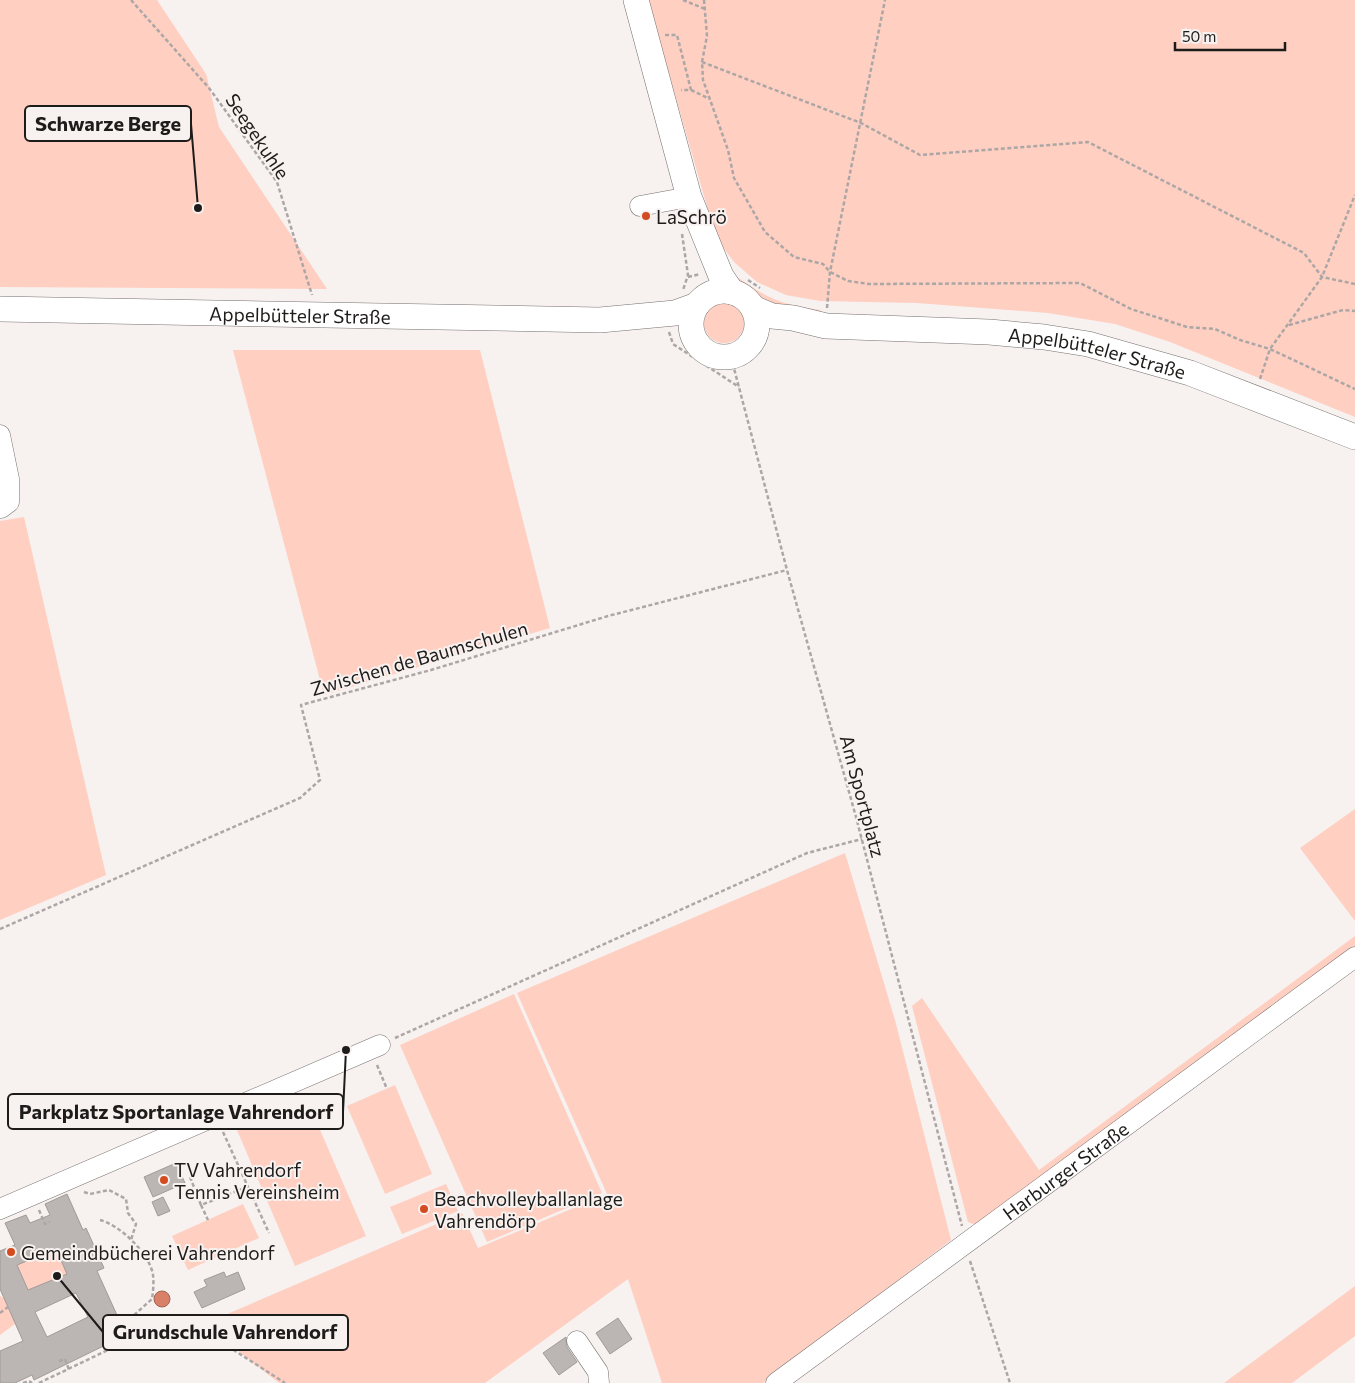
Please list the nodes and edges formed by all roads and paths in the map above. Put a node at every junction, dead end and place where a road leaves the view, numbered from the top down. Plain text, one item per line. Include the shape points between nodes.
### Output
1 (131, 0) edge
2 (636, 0) edge
3 (683, 0) edge
4 (704, 0) edge
5 (885, 0) edge
6 (705, 9) junction
7 (646, 36) junction
8 (702, 62) junction
9 (660, 90) junction
10 (691, 90) junction
11 (711, 100) junction
12 (861, 123) junction
13 (1355, 195) edge
14 (689, 197) junction
15 (640, 206) dead end
16 (681, 227) dead end
17 (830, 272) junction
18 (697, 275) dead end
19 (688, 277) junction
20 (1322, 278) junction
21 (1355, 284) edge
22 (732, 292) junction
23 (693, 299) junction
24 (753, 308) junction
25 (0, 309) edge
26 (1355, 311) edge
27 (318, 313) junction
28 (826, 317) junction
29 (600, 320) junction
30 (1287, 326) junction
31 (669, 335) dead end
32 (695, 341) junction
33 (752, 342) junction
34 (1270, 349) junction
35 (732, 357) junction
36 (740, 388) junction
37 (1355, 389) edge
38 (1254, 397) junction
39 (0, 435) edge
40 (1355, 436) edge
41 (1, 508) dead end
42 (787, 570) junction
43 (862, 840) junction
44 (0, 929) edge
45 (1355, 957) edge
46 (375, 1047) junction
47 (387, 1088) dead end
48 (216, 1117) junction
49 (190, 1177) dead end
50 (247, 1187) junction
51 (90, 1194) dead end
52 (201, 1205) junction
53 (37, 1206) dead end
54 (0, 1209) edge
55 (100, 1220) dead end
56 (208, 1220) dead end
57 (50, 1222) dead end
58 (269, 1233) dead end
59 (131, 1240) junction
60 (968, 1249) junction
61 (8, 1307) dead end
62 (0, 1313) edge
63 (133, 1316) dead end
64 (140, 1330) dead end
65 (133, 1338) dead end
66 (577, 1341) dead end
67 (105, 1344) dead end
68 (108, 1350) junction
69 (58, 1362) dead end
70 (69, 1370) junction
71 (23, 1383) edge
72 (32, 1383) edge
73 (39, 1383) edge
74 (284, 1383) edge
75 (599, 1383) edge
76 (776, 1383) edge
77 (1010, 1383) edge

1 - 27 path, Seegekuhle via 209,88 277,182
2 - 7 main road
3 - 6 path
4 - 6 path
5 - 12 path
6 - 8 path via 707,36
7 - 9 main road
7 - 10 path via 677,35
8 - 11 path via 703,80
8 - 12 path
9 - 10 path
9 - 14 main road
10 - 11 path
11 - 17 path via 734,178 765,232 794,257 823,264
12 - 17 path
12 - 20 path via 920,155 1088,142 1304,253
13 - 20 path
14 - 15 street
14 - 22 main road via 721,276
14 - 23 main road via 702,279
16 - 19 path
17 - 28 path
17 - 34 path via 848,281 869,284 1080,283 1131,309 1187,327 1215,329
18 - 19 path
19 - 23 path
20 - 21 path
20 - 30 path
22 - 23 main road via 716,292
22 - 24 main road via 746,299
23 - 29 main road, Appelbütteler Straße via 675,313
23 - 32 main road via 690,324
24 - 28 main road, Appelbütteler Straße via 772,316
24 - 33 main road via 757,325
25 - 27 main road, Appelbütteler Straße
26 - 30 path via 1343,310
27 - 29 main road, Appelbütteler Straße
28 - 33 main road, Appelbütteler Straße via 770,333
28 - 38 main road, Appelbütteler Straße via 1044,336 1088,344
29 - 32 main road, Appelbütteler Straße via 652,330 677,331
30 - 34 path
31 - 36 path via 673,344
32 - 35 main road via 711,355
33 - 35 main road
34 - 37 path
34 - 38 path
35 - 36 path, Am Sportplatz
36 - 42 path, Am Sportplatz
38 - 40 main road, Appelbütteler Straße
39 - 41 street via 9,479 9,502
42 - 43 path, Am Sportplatz
42 - 44 path, Zwischen de Baumschulen via 608,616 301,705 320,780 300,798
43 - 46 path via 807,853
43 - 60 path, Am Sportplatz
45 - 60 street, Harburger Straße
46 - 47 path
46 - 48 street
48 - 50 path
48 - 54 street
49 - 52 path
50 - 52 path
50 - 58 path
51 - 59 path via 109,1190 126,1200 128,1213 136,1224
52 - 56 path
53 - 57 path via 45,1224
55 - 59 path via 109,1222
59 - 63 path via 137,1244 153,1274 152,1299
60 - 76 street, Harburger Straße
60 - 77 path, Am Sportplatz
61 - 62 path
64 - 74 path via 212,1336
65 - 68 path
66 - 75 street via 598,1372
67 - 68 path
68 - 70 path
69 - 70 path via 65,1359
70 - 73 path
71 - 72 path

